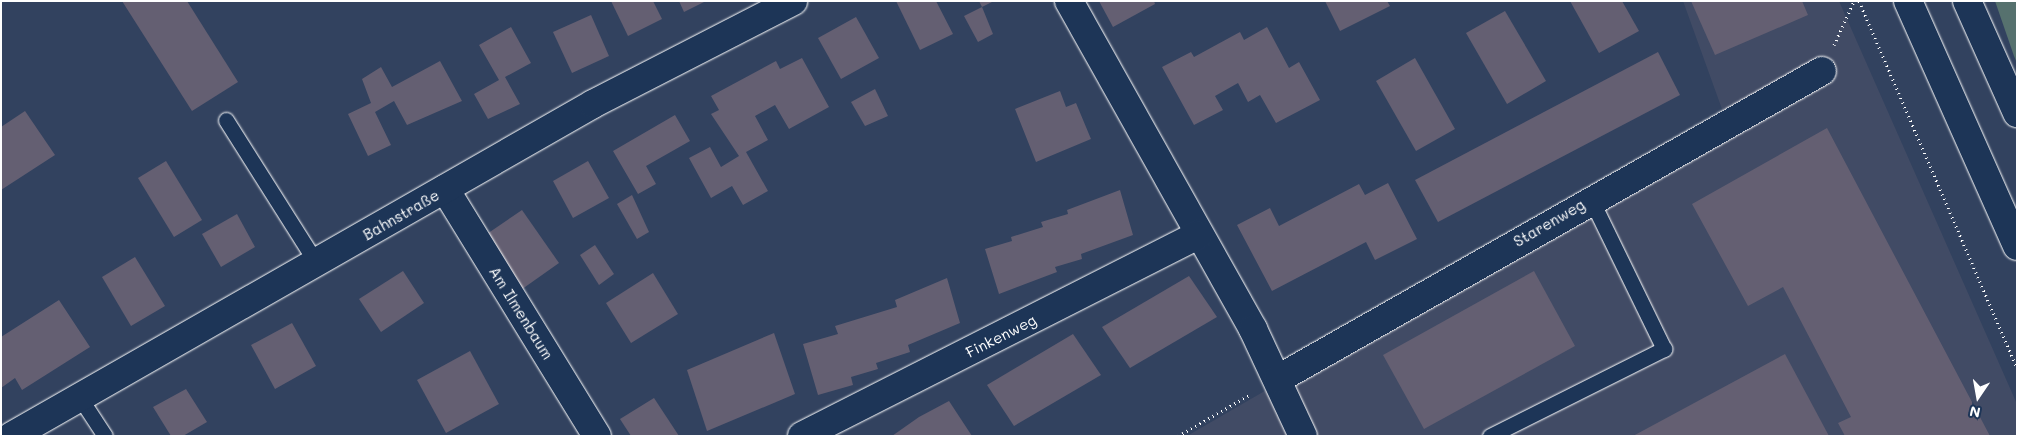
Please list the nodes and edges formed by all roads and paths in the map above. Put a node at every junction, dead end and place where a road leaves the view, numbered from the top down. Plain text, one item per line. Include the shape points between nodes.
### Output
1 (793, 1) edge
2 (1069, 1) edge
3 (1854, 1) edge
4 (1859, 1) edge
5 (1908, 1) edge
6 (1967, 1) edge
7 (1822, 71) joint
8 (2017, 113) edge
9 (226, 120) dead end
10 (445, 190) junction
11 (1591, 199) junction
12 (1200, 235) junction
13 (2017, 246) edge
14 (317, 264) junction
15 (2017, 368) edge
16 (1278, 379) junction
17 (80, 398) junction
18 (1301, 435) edge
19 (12, 436) edge
20 (105, 436) edge
21 (597, 436) edge
22 (802, 436) edge
23 (1178, 436) edge
24 (1490, 436) edge

1 - 10 street, Bahnstraße via 593,104
2 - 12 street
3 - 7 path
4 - 15 path
5 - 13 street
6 - 8 street
7 - 11 street, Starenweg
9 - 14 lane
10 - 14 street, Bahnstraße
10 - 21 street, Am Ilmenbaum
11 - 16 street, Starenweg
11 - 24 lane via 1664,349
12 - 16 street
12 - 22 street, Finkenweg
14 - 17 street, Bahnstraße
16 - 18 street
16 - 23 path
17 - 19 street, Bahnstraße
17 - 20 lane

